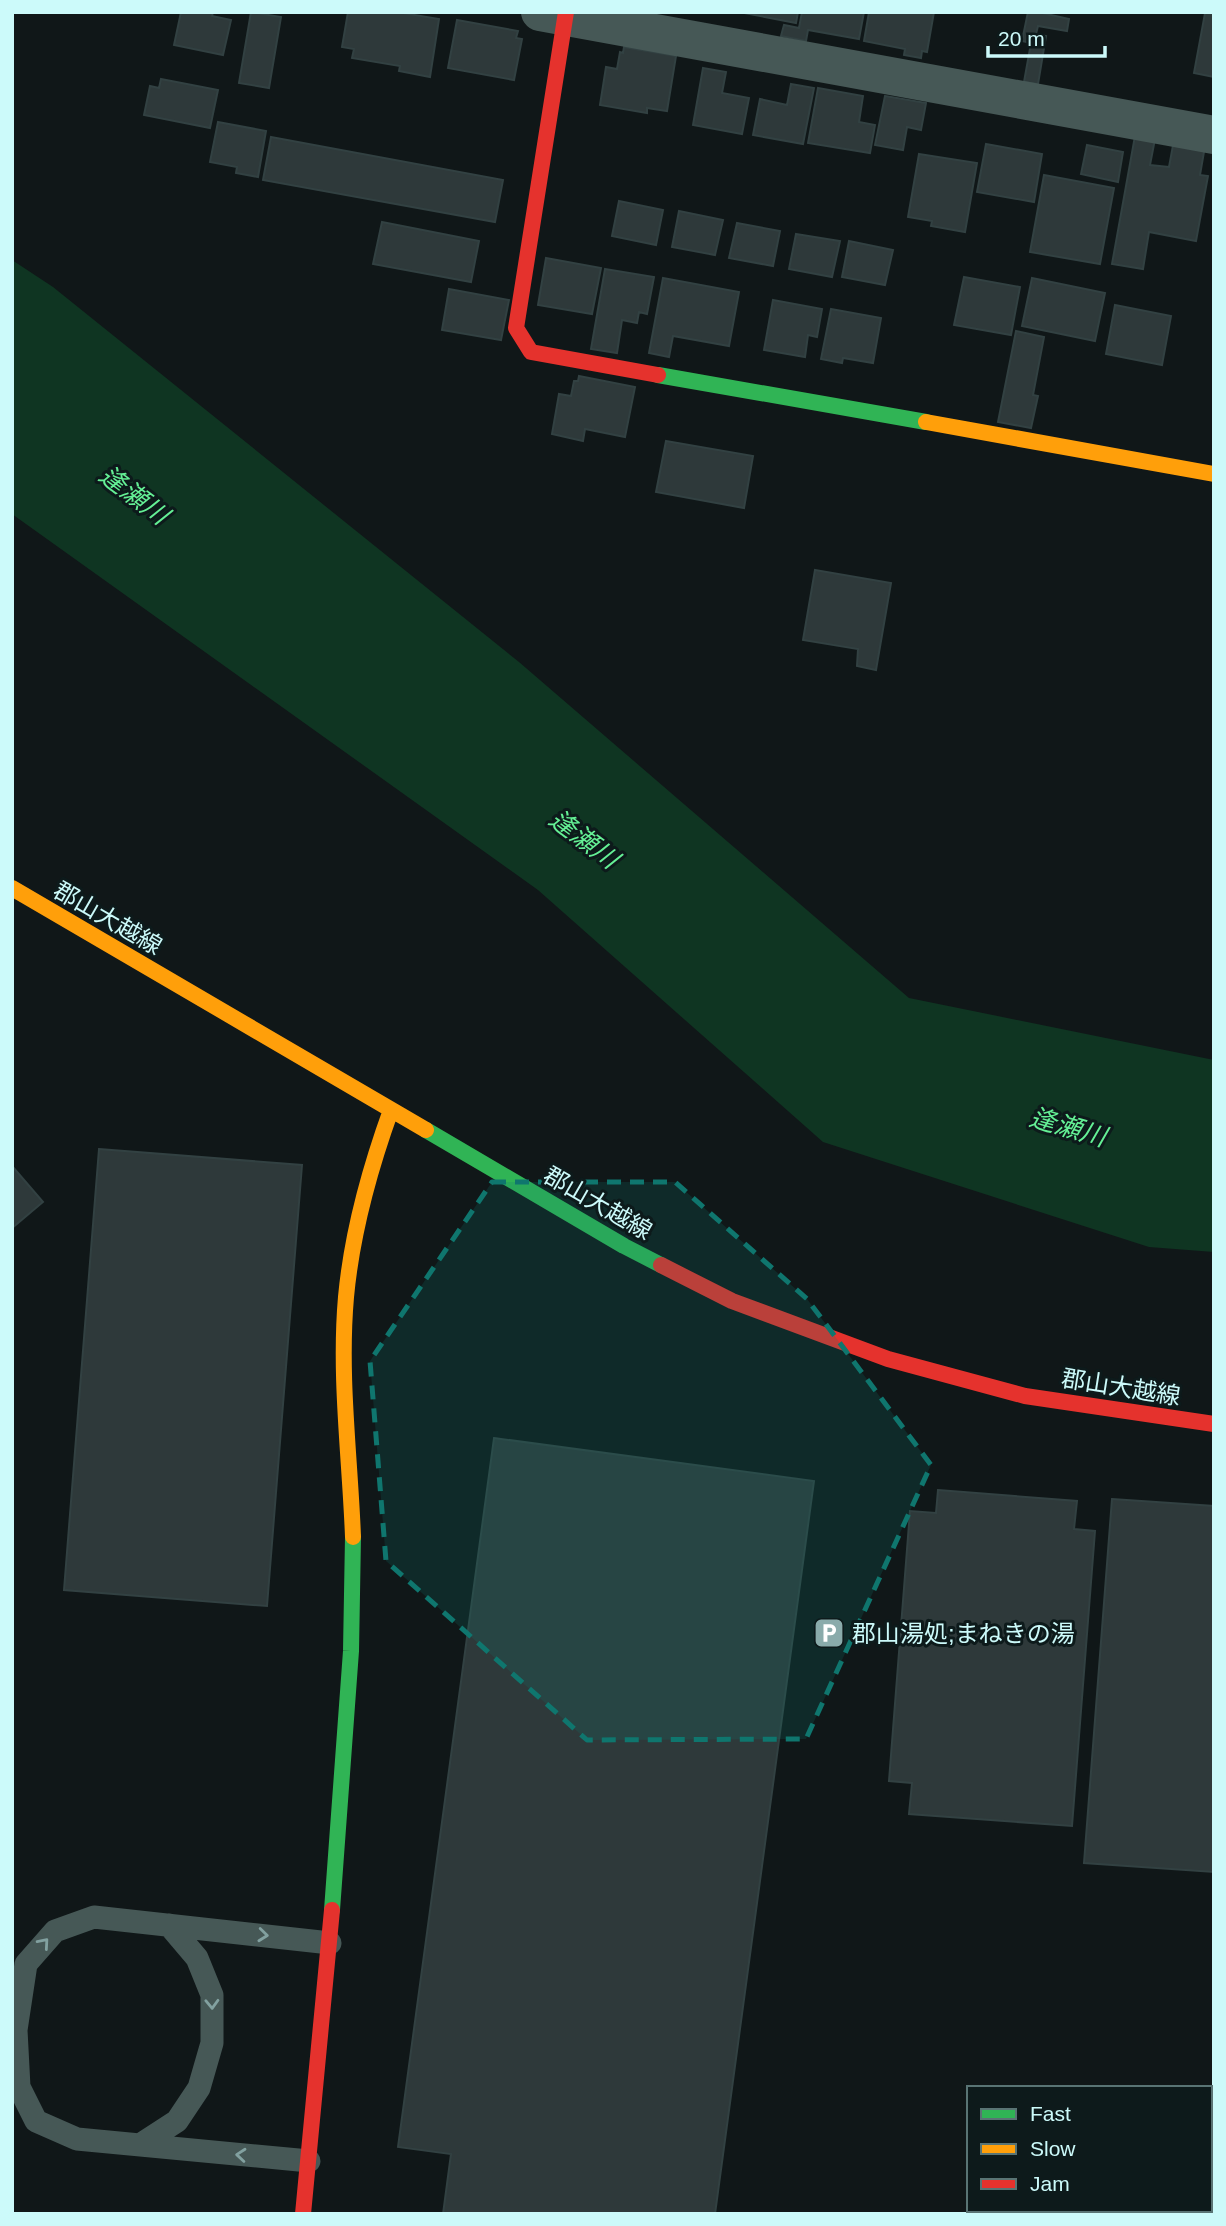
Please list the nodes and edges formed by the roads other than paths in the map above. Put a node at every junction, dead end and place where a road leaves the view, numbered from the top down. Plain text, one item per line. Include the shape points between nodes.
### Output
1 (557, 14) edge
2 (1214, 135) edge
3 (1214, 474) edge
4 (12, 888) edge
5 (391, 1110) junction
6 (1214, 1424) edge
7 (169, 1924) junction
8 (330, 1943) junction
9 (140, 2145) junction
10 (309, 2161) junction
11 (303, 2214) edge

1 - 2 street
1 - 3 street via 516,328 531,352
4 - 5 street, 郡山大越線
5 - 6 street, 郡山大越線 via 624,1247 732,1301 888,1359 1025,1396
5 - 8 street via 362,1194 346,1300 344,1376 353,1592
7 -> 8 lane
7 -> 9 lane via 197,1958 212,1995 212,2043 199,2088 177,2121
9 -> 7 lane via 77,2139 36,2121 19,2087 16,2030 26,1964 55,1931 94,1917
8 - 10 street
10 -> 9 lane
10 - 11 street

